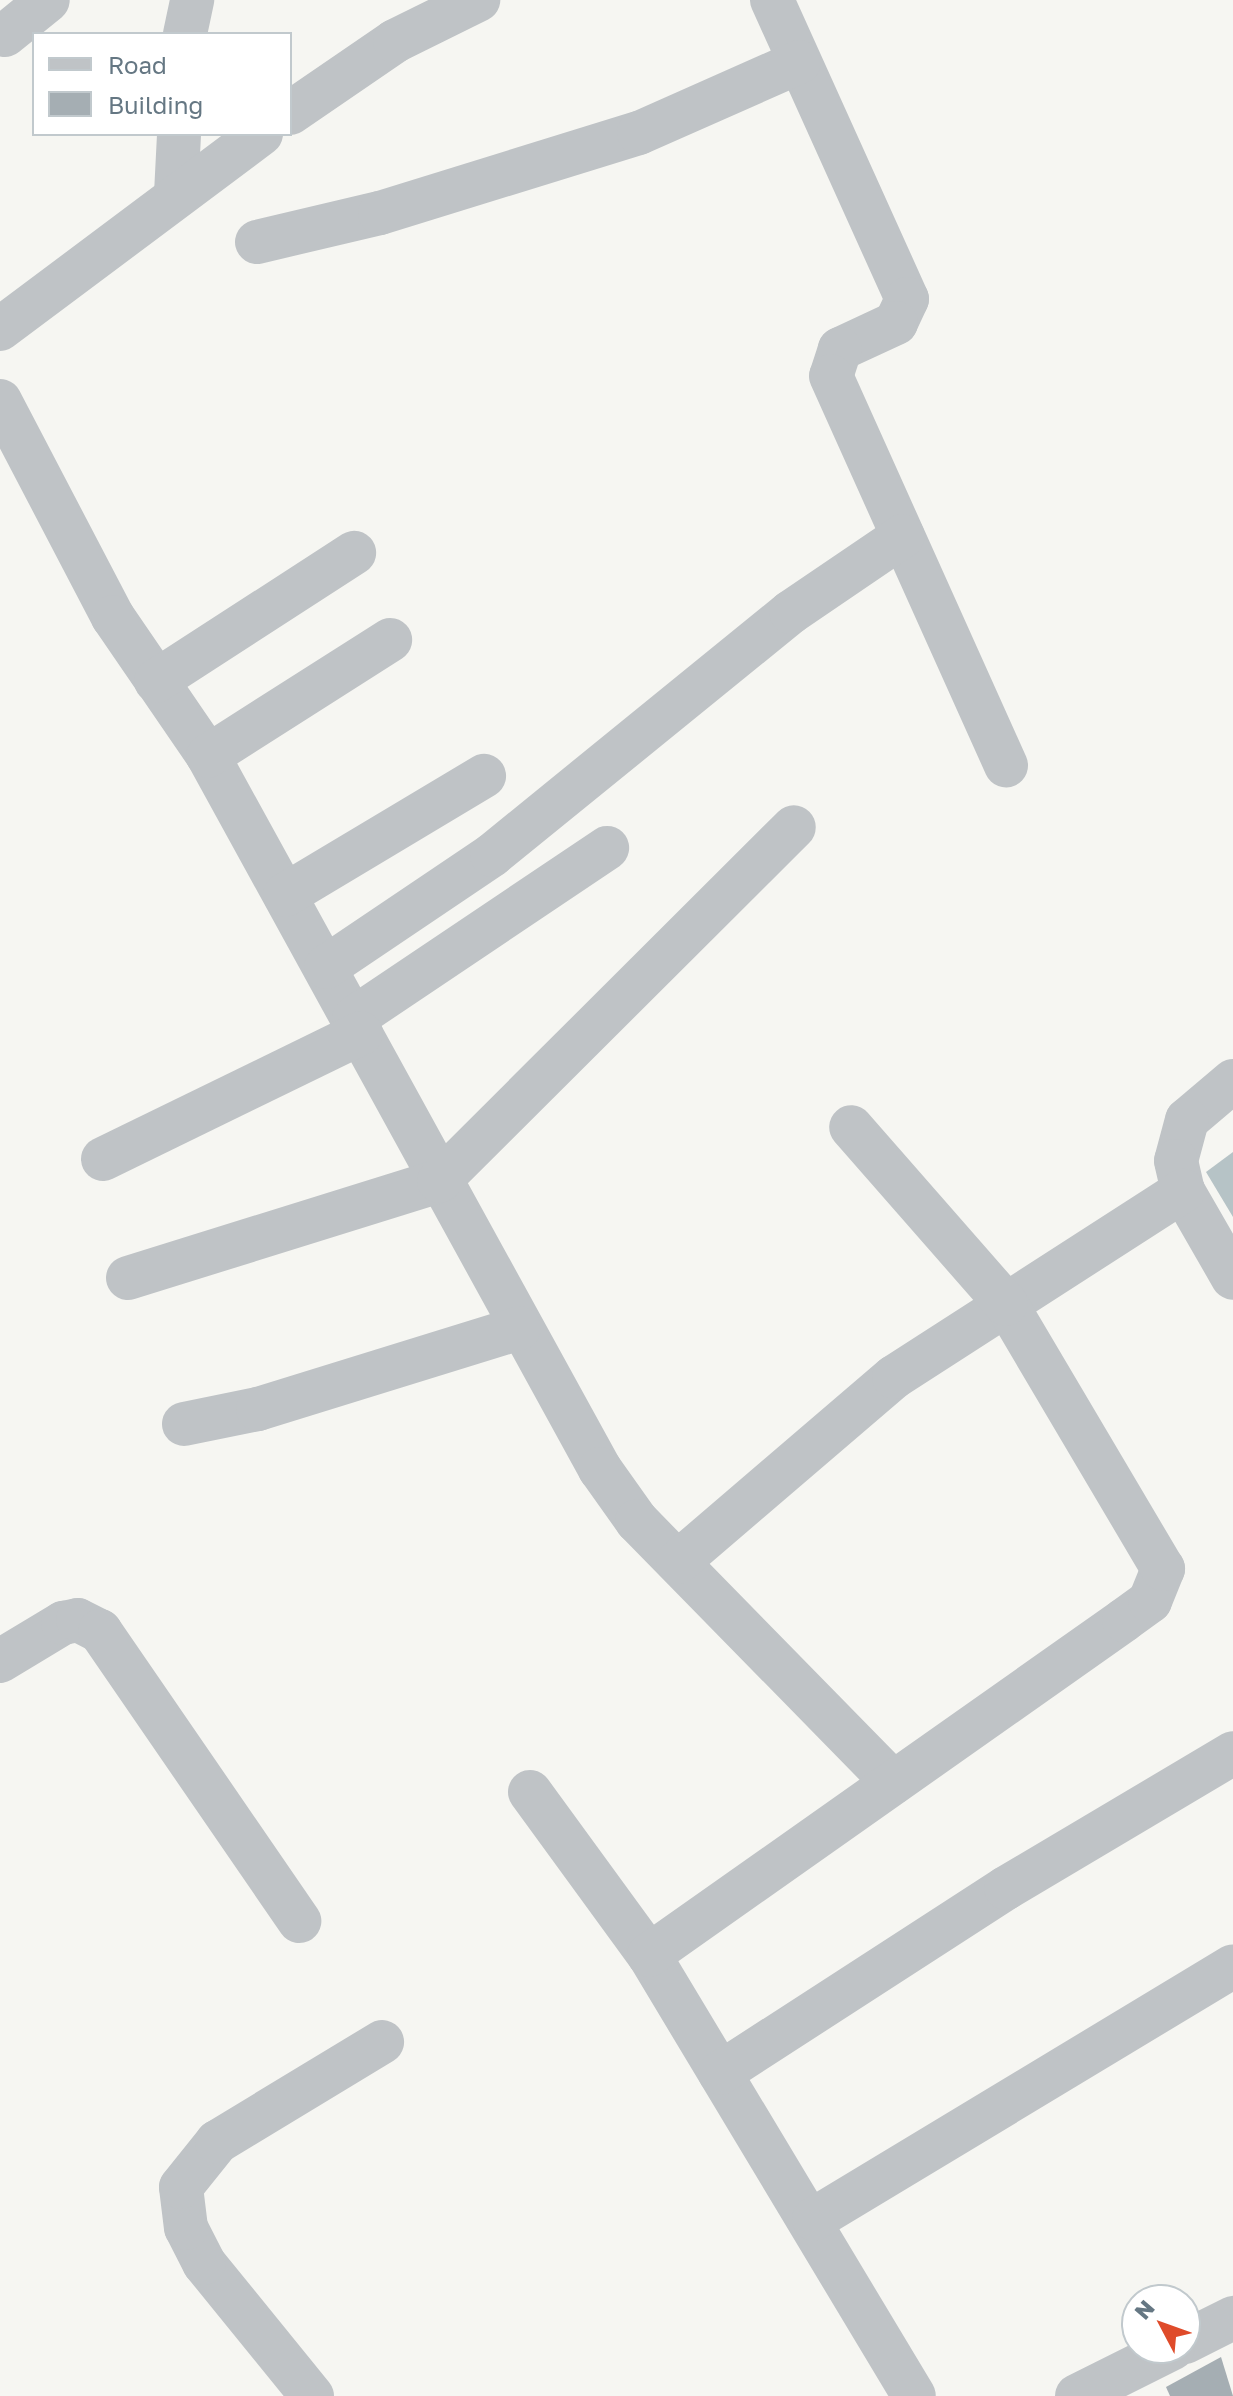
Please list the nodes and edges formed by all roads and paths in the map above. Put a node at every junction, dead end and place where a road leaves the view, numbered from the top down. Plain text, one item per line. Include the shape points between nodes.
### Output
1 (48, 0) edge
2 (192, 0) edge
3 (478, 0) edge
4 (772, 0) edge
5 (185, 32) edge
6 (5, 35) dead end
7 (799, 62) junction
8 (292, 112) edge
9 (179, 136) edge
10 (258, 136) edge
11 (176, 194) junction
12 (257, 242) dead end
13 (0, 329) edge
14 (0, 401) edge
15 (903, 536) junction
16 (354, 553) dead end
17 (390, 640) dead end
18 (156, 681) junction
19 (208, 756) junction
20 (1006, 765) dead end
21 (484, 776) dead end
22 (794, 827) dead end
23 (607, 848) dead end
24 (285, 895) junction
25 (326, 967) junction
26 (357, 1025) junction
27 (1233, 1081) edge
28 (851, 1127) dead end
29 (103, 1159) dead end
30 (439, 1181) junction
31 (1183, 1191) junction
32 (128, 1278) dead end
33 (1233, 1278) edge
34 (1006, 1304) junction
35 (519, 1328) junction
36 (184, 1424) dead end
37 (678, 1562) junction
38 (0, 1661) edge
39 (1233, 1753) edge
40 (893, 1782) junction
41 (530, 1792) dead end
42 (299, 1921) dead end
43 (649, 1955) junction
44 (1233, 1966) edge
45 (382, 2042) dead end
46 (720, 2073) junction
47 (814, 2219) junction
48 (1233, 2318) edge
49 (1201, 2334) edge
50 (1141, 2364) edge
51 (312, 2396) edge
52 (914, 2396) edge
53 (1077, 2396) edge

1 - 6 street
2 - 5 street
3 - 8 street via 395,41
4 - 7 street
7 - 12 street via 639,133 380,213
7 - 15 street via 905,290 896,323 840,349 830,368
9 - 11 street
10 - 11 street
11 - 13 street
14 - 18 street via 79,557
15 - 20 street
15 - 25 street via 791,612 492,855
16 - 18 street
17 - 19 street
18 - 19 street
19 - 24 street
21 - 24 street
22 - 30 street
23 - 26 street
24 - 25 street
25 - 26 street
26 - 29 street
26 - 30 street
27 - 31 street via 1206,1099 1178,1138
28 - 34 street
30 - 32 street
30 - 35 street
31 - 33 street
31 - 34 street
34 - 37 street via 846,1414
34 - 40 street via 1157,1547 1163,1569 1150,1601
35 - 36 street via 258,1409
35 - 37 street via 600,1469
37 - 40 street
38 - 42 street via 63,1623 78,1620 100,1631
39 - 46 street via 1006,1888
40 - 43 street
41 - 43 street
43 - 46 street
44 - 47 street
45 - 51 street via 217,2142 181,2187 186,2228 204,2263
46 - 47 street
47 - 52 street
48 - 49 street
50 - 53 street

